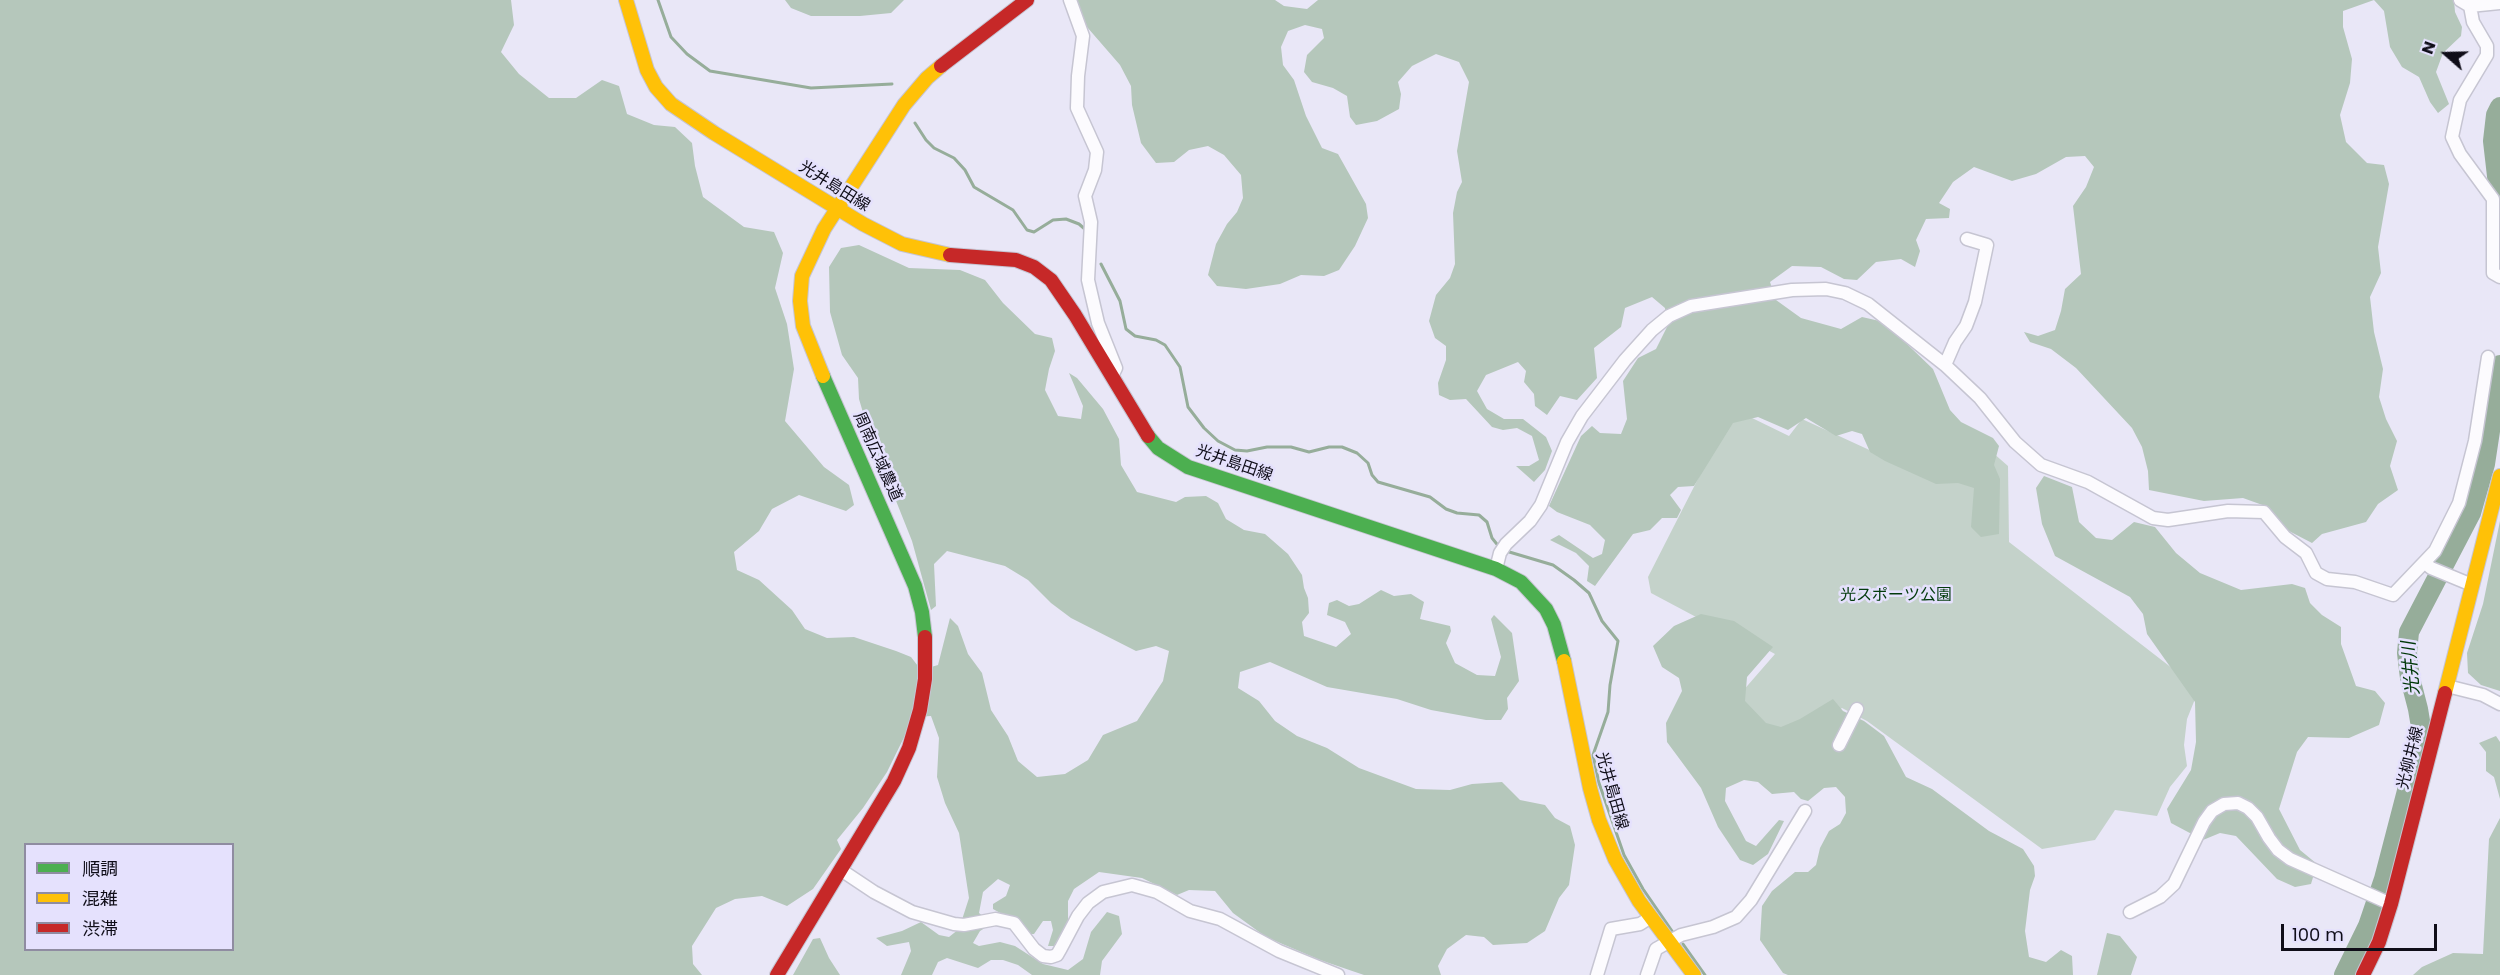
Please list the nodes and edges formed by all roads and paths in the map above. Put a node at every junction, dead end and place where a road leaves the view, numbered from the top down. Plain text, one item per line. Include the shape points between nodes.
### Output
1 (626, 0) edge
2 (1027, 0) edge
3 (1070, 0) edge
4 (2465, 3) edge
5 (2500, 3) edge
6 (838, 208) junction
7 (1967, 239) dead end
8 (2499, 276) edge
9 (2488, 357) dead end
10 (1945, 364) junction
11 (1112, 376) junction
12 (2500, 476) edge
13 (2428, 565) junction
14 (1496, 569) junction
15 (2472, 585) junction
16 (2447, 686) junction
17 (2500, 704) edge
18 (1857, 709) dead end
19 (1839, 746) dead end
20 (1805, 811) dead end
21 (841, 870) junction
22 (2381, 900) junction
23 (2130, 912) dead end
24 (1651, 917) junction
25 (1669, 943) junction
26 (777, 975) edge
27 (1338, 975) edge
28 (1597, 975) edge
29 (1647, 975) edge
30 (1694, 975) edge
31 (2363, 975) edge

1 - 6 main road, 光井島田線 via 647,70 671,104
2 - 6 main road, 周南広域農道 via 927,78 884,134
3 - 11 street via 1083,36 1077,108 1097,152 1095,171 1085,196 1091,222 1088,280 1098,323 1116,368
4 - 5 street
4 - 8 street via 2487,46 2487,55 2460,100 2452,137 2493,199 2493,273
6 - 11 main road, 光井島田線 via 881,235 922,250 998,257 1035,267 1052,280
6 - 21 main road, 周南広域農道 via 802,276 803,326 915,586 926,649 920,710 909,748
7 - 10 street via 1987,245 1975,302
9 - 13 street via 2465,486
10 - 13 street via 2041,465 2088,482 2152,518 2264,512 2285,537 2306,553 2316,573 2393,595
10 - 14 street via 1868,304 1826,289 1731,299 1691,306 1669,316 1625,360 1582,416 1540,505 1506,544
11 - 14 main road, 光井島田線 via 1158,448 1188,467
12 - 15 main road, 光柳井線
13 - 15 street
14 - 24 main road, 光井島田線 via 1521,582 1554,625 1599,820 1615,859
15 - 16 main road, 光柳井線
16 - 17 street
16 - 22 main road, 光柳井線
18 - 19 street
20 - 25 street via 1751,900 1736,917 1681,934
21 - 26 main road, 周南広域農道
21 - 27 street via 912,912 954,924 996,919 1014,923 1034,950 1051,957 1057,955 1088,903 1103,892 1132,885 1157,892 1190,911 1220,919 1279,951
22 - 23 street via 2290,859 2278,850 2257,817 2238,803 2224,804 2212,811 2174,884 2160,897
22 - 31 main road, 光柳井線 via 2379,942
24 - 25 main road, 光井島田線
24 - 28 street via 1640,924 1611,929
25 - 29 street via 1656,949
25 - 30 main road, 光井島田線

